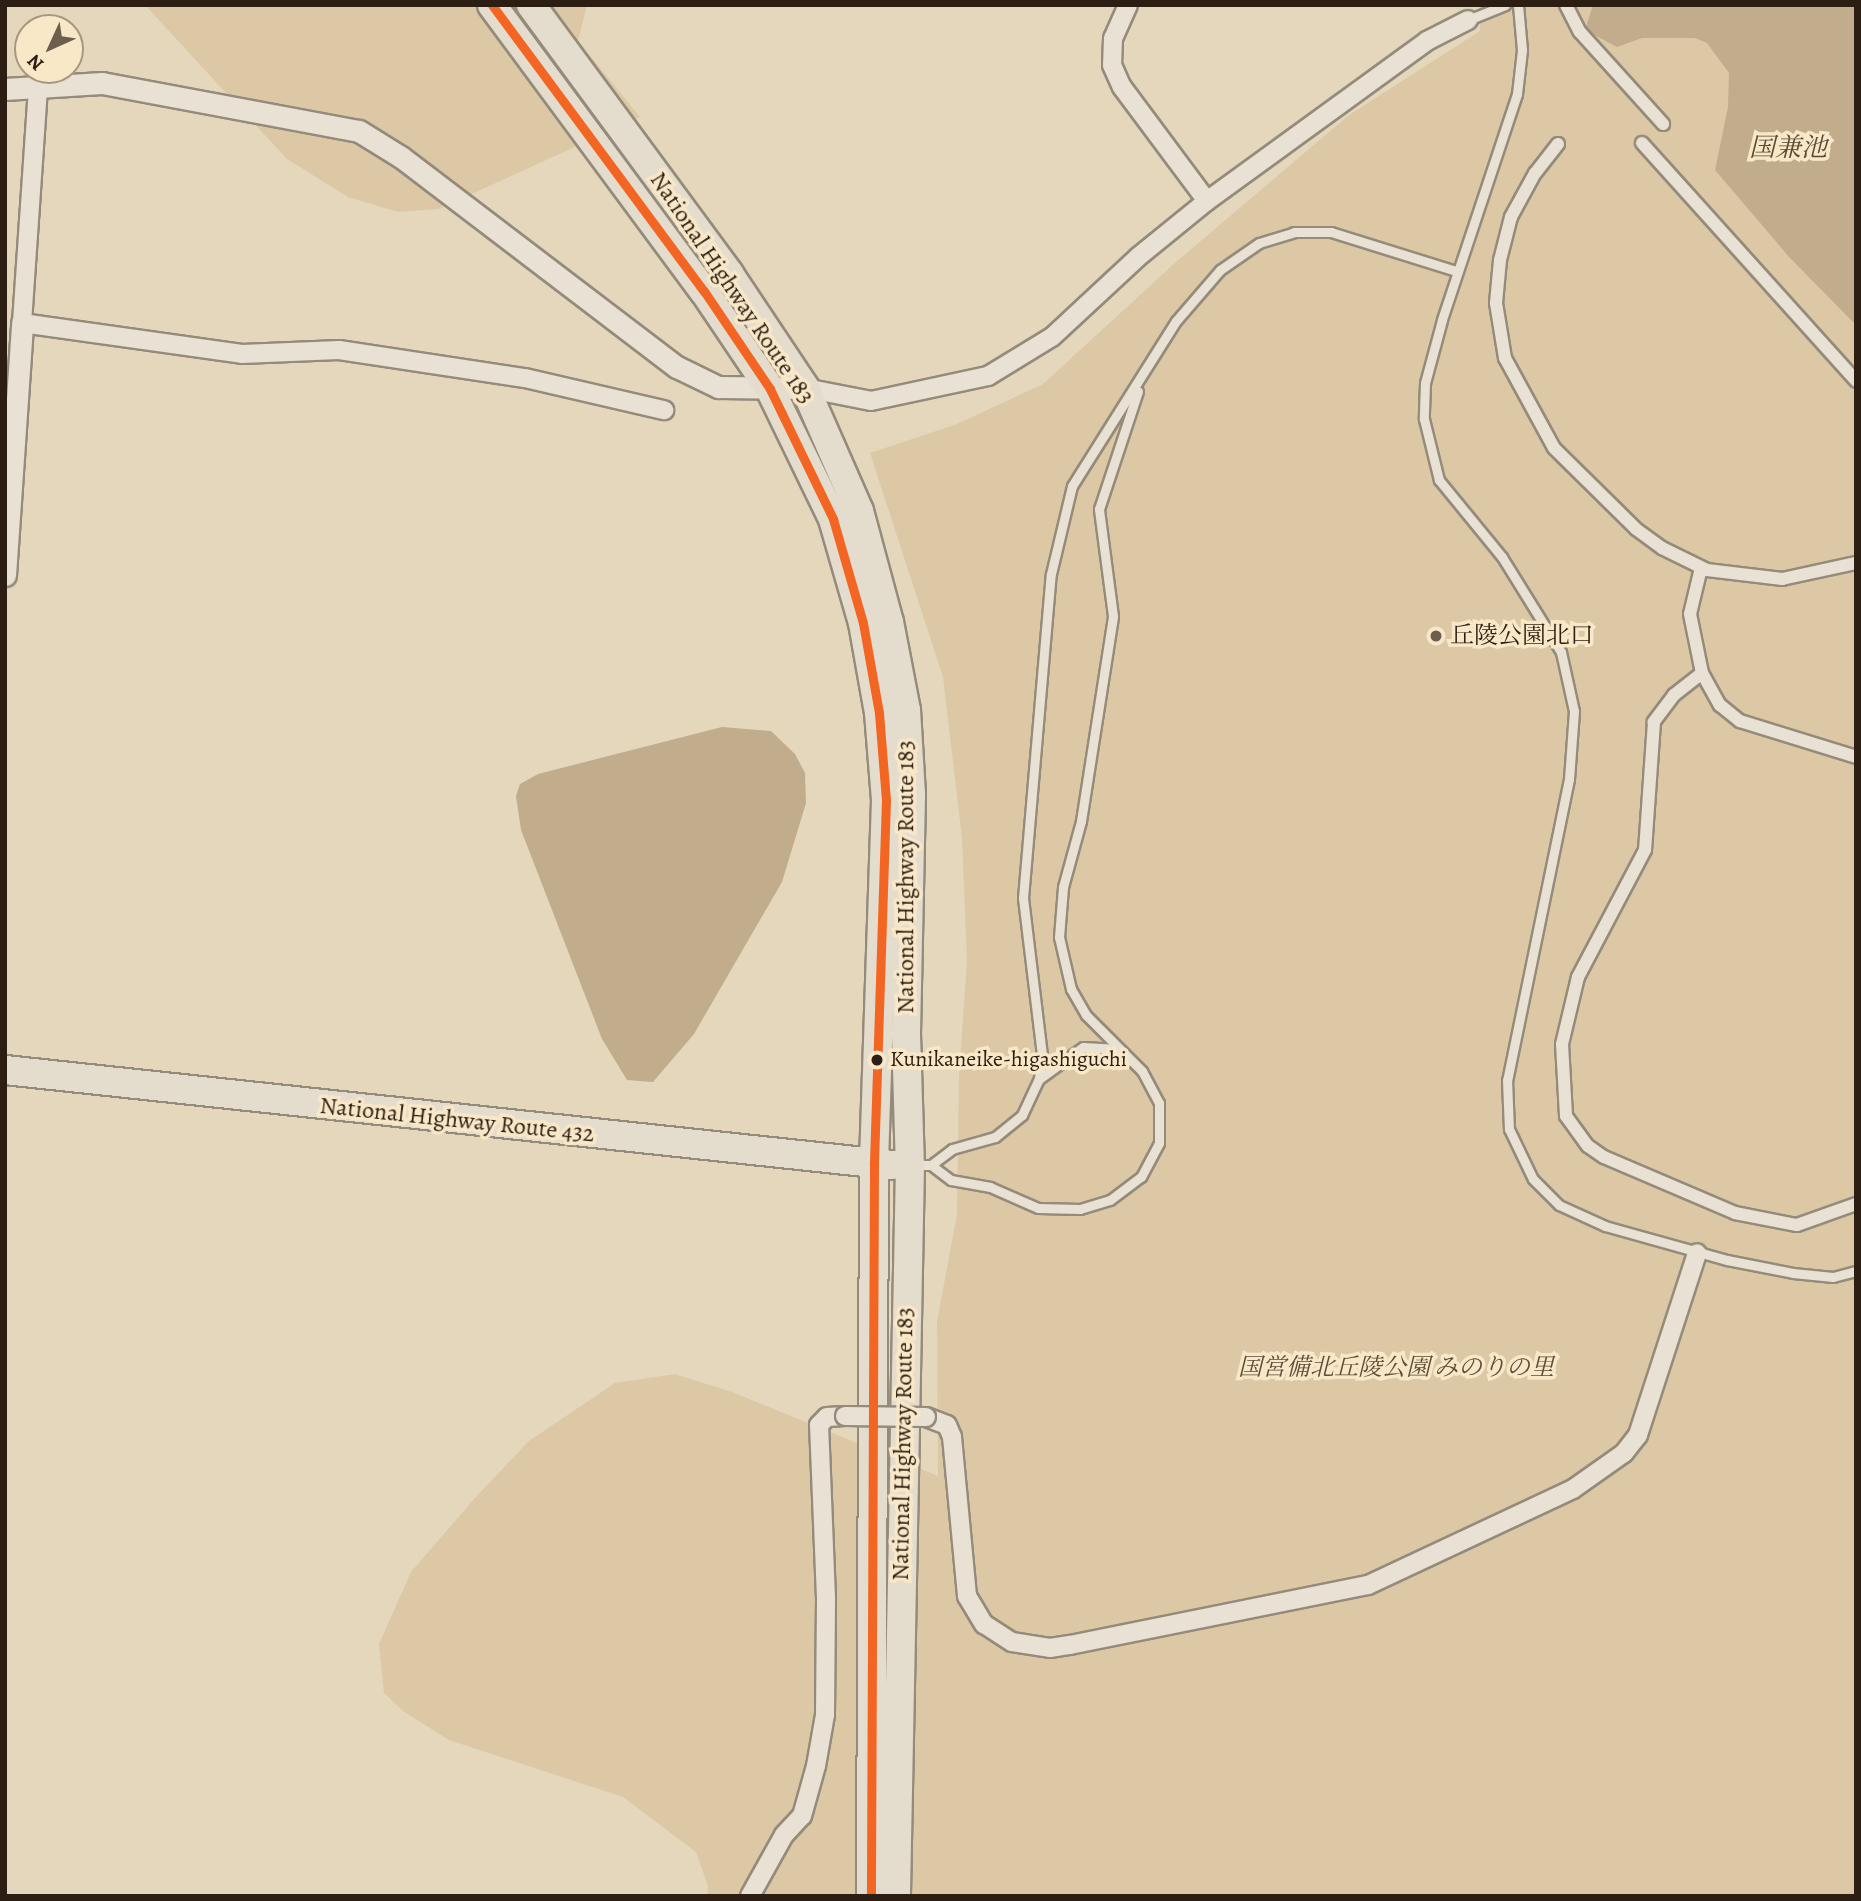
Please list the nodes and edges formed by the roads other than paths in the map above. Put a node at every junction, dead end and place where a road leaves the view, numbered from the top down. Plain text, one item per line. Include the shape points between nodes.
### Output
1 (492, 5) edge
2 (531, 5) edge
3 (1128, 5) edge
4 (1505, 5) edge
5 (1518, 5) edge
6 (1566, 5) edge
7 (1468, 20) joint
8 (38, 88) junction
9 (5, 89) edge
10 (1663, 124) dead end
11 (1642, 143) dead end
12 (1558, 145) dead end
13 (1207, 201) junction
14 (1456, 271) junction
15 (22, 324) junction
16 (1141, 380) junction
17 (1856, 381) edge
18 (806, 387) junction
19 (769, 389) junction
20 (664, 410) dead end
21 (1856, 563) edge
22 (1701, 568) junction
23 (5, 575) edge
24 (1702, 673) junction
25 (1856, 757) edge
26 (1119, 1049) junction
27 (5, 1070) edge
28 (1039, 1079) junction
29 (874, 1164) junction
30 (921, 1165) junction
31 (1856, 1204) edge
32 (1697, 1253) junction
33 (1856, 1271) edge
34 (750, 1896) edge
35 (871, 1896) edge
36 (896, 1896) edge

1 - 19 highway, National Highway Route 183 via 704,291
2 - 18 highway, National Highway Route 183 via 729,274
3 - 13 street via 1113,38 1112,65 1122,87
4 - 7 lane
5 - 14 lane via 1522,50 1517,94
6 - 10 street via 1580,32
7 - 13 street via 1427,41
8 - 9 street
8 - 15 street
8 - 19 street via 102,83 359,131 412,165 677,367 718,387
11 - 17 street
12 - 22 street via 1523,194 1504,240 1496,317 1505,358 1554,448 1592,490 1662,548
13 - 18 street via 1052,337 988,376 871,401
14 - 16 lane via 1331,232 1294,232 1259,243 1211,280 1176,321
14 - 32 lane via 1425,383 1430,456 1454,503 1536,604 1562,652 1574,711 1569,779 1507,1080 1509,1129 1533,1179 1559,1205 1605,1226
15 - 20 street via 242,354 339,350 525,378
15 - 23 street
16 - 26 lane via 1099,509 1113,616 1081,821 1063,887 1059,937 1071,989 1086,1015
16 - 28 lane via 1072,486 1051,574 1023,898 1042,1055
18 - 19 street
18 - 30 highway, National Highway Route 183 via 859,511 889,622 906,710 911,796 905,1034
19 - 29 highway, National Highway Route 183 via 833,519 863,623 879,713 886,800
21 - 22 street via 1783,579
22 - 24 street via 1690,614
24 - 25 street via 1720,705 1740,721
24 - 31 street via 1674,695 1654,722 1645,850 1578,977 1562,1044 1566,1116 1588,1146 1605,1157 1735,1213 1797,1225
26 - 28 lane via 1083,1047
26 - 30 lane via 1142,1071 1159,1103 1159,1143 1141,1177 1110,1199 1080,1209 1038,1208 990,1187 951,1180
27 - 29 highway, National Highway Route 432
28 - 30 lane via 1022,1115 995,1137 952,1149
29 - 30 highway, National Highway Route 432
29 - 35 highway, National Highway Route 183
30 - 36 highway, National Highway Route 183
32 - 33 lane via 1793,1273 1833,1277
32 - 34 street, bridge via 1638,1434 1624,1454 1573,1489 1368,1585 1233,1608 1070,1645 1050,1648 1012,1642 984,1624 967,1596 952,1437 947,1425 926,1417 827,1417 819,1424 825,1715 802,1816 784,1835

